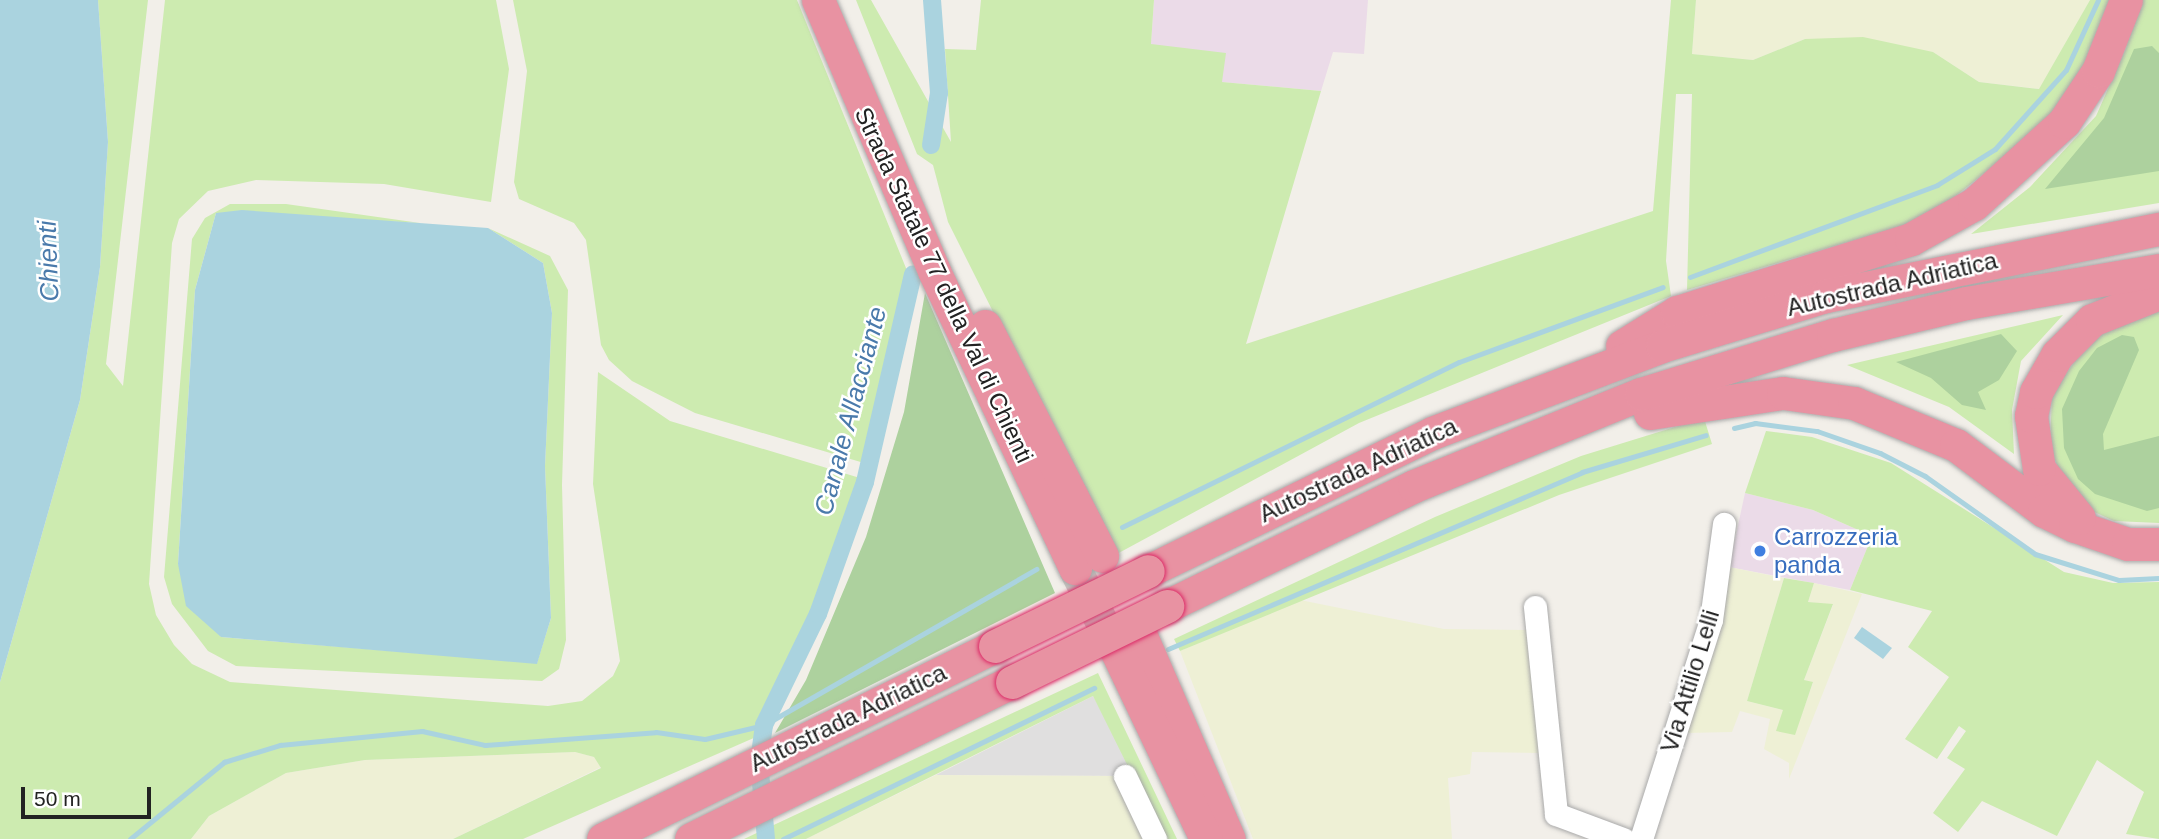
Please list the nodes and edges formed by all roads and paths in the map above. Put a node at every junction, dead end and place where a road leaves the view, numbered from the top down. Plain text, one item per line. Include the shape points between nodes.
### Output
1 (818, 0) edge
2 (842, 0) edge
3 (2126, 0) edge
4 (898, 166) junction
5 (2159, 229) edge
6 (2159, 270) edge
7 (2159, 293) edge
8 (1566, 380) junction
9 (1414, 486) junction
10 (1724, 524) dead end
11 (2106, 539) junction
12 (2159, 544) edge
13 (1089, 562) tunnel mouth
14 (1535, 607) dead end
15 (1125, 776) dead end
16 (1638, 838) edge
17 (603, 839) edge
18 (691, 839) edge
19 (1155, 839) edge
20 (1206, 839) edge
21 (1229, 839) edge

1 - 4 highway, Strada Statale 77 della Val di Chienti
2 - 4 highway, Strada Statale 77 della Val di Chienti
3 - 8 highway via 2098,71 2064,122 1974,204 1911,239 1677,312
4 - 13 highway, Strada Statale 77 della Val di Chienti
5 - 8 highway, Autostrada Adriatica via 1826,296
6 - 9 highway, Autostrada Adriatica via 1966,303 1749,359 1522,439
7 - 11 highway via 2092,320 2057,355 2036,392 2031,416 2039,469 2066,509
8 - 17 highway, Autostrada Adriatica, bridge via 1432,433
9 - 11 highway via 1502,469 1685,403 1783,393 1854,403 1920,426 2044,511
9 - 18 highway, Autostrada Adriatica, bridge
10 - 16 street, Via Attilio Lelli via 1711,620
11 - 12 highway
14 - 16 street via 1556,814
15 - 19 street
20 - 21 highway via 1129,643

